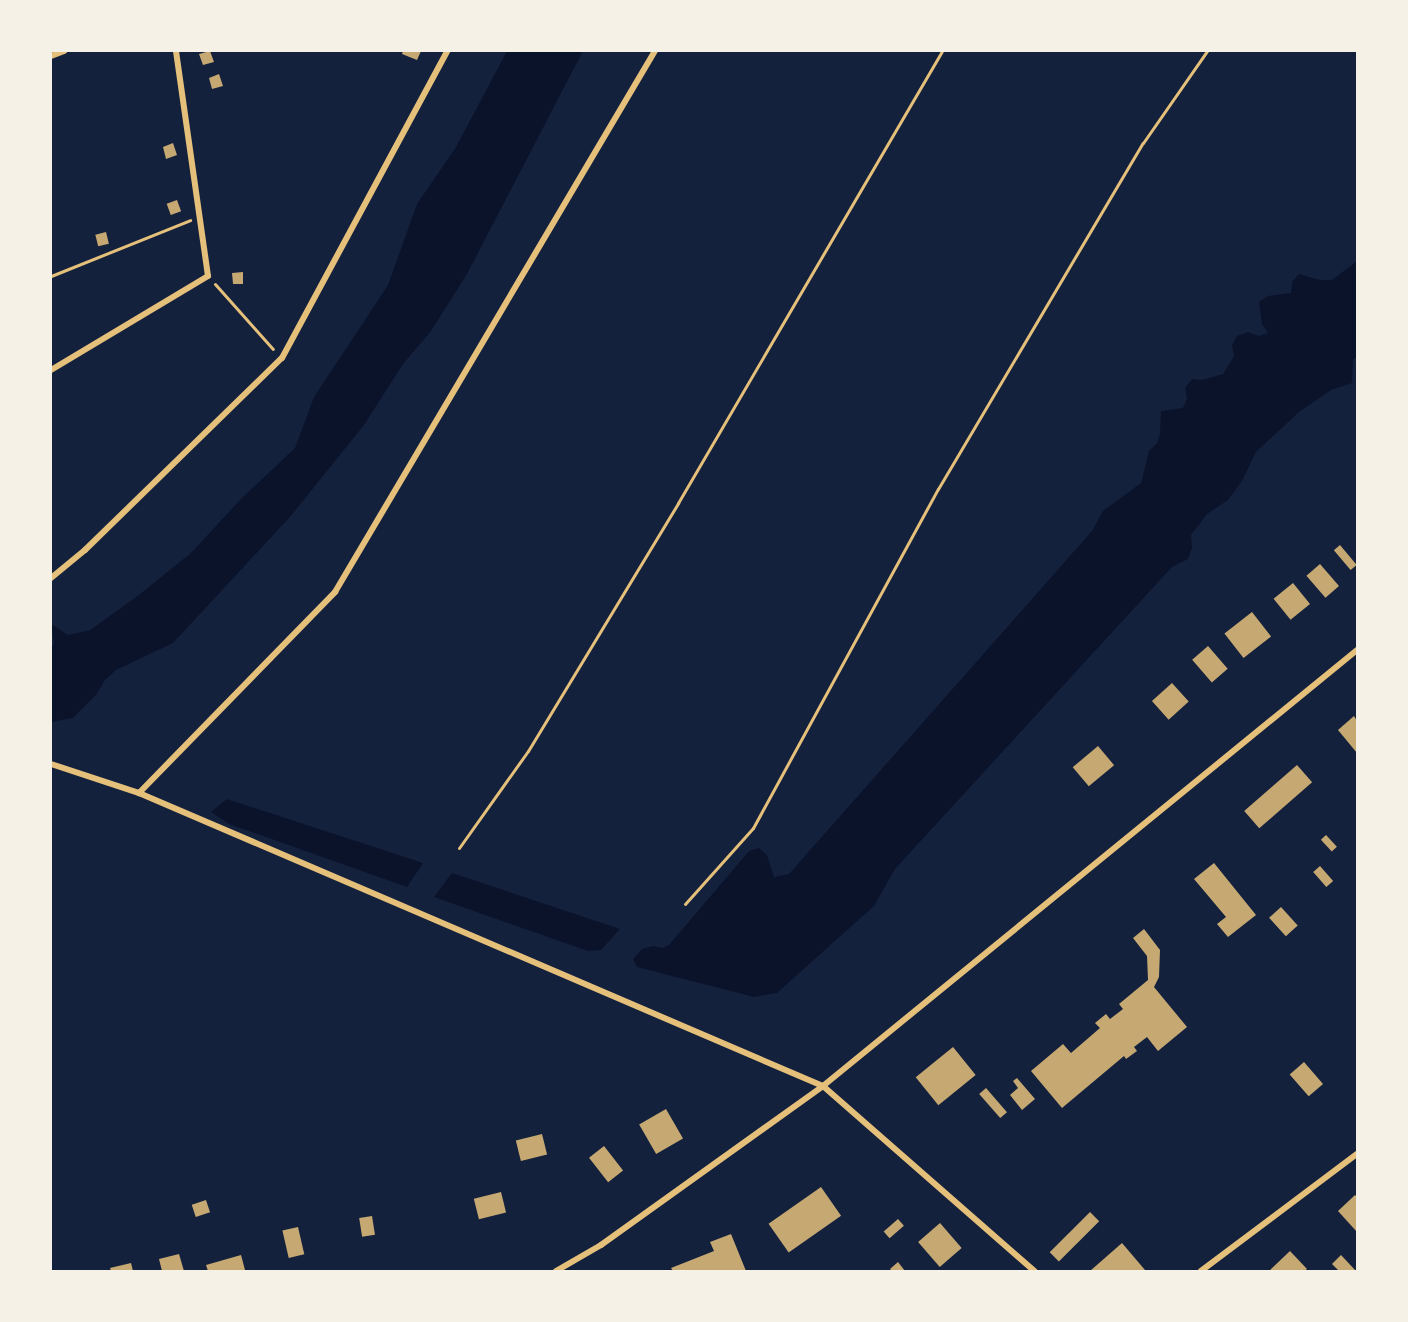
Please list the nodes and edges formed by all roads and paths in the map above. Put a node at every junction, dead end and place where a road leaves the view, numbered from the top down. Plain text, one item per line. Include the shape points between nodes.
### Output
1 (64, 51) edge
2 (176, 51) edge
3 (447, 51) edge
4 (656, 51) edge
5 (942, 51) edge
6 (1207, 51) edge
7 (51, 56) edge
8 (200, 216) junction
9 (51, 276) edge
10 (208, 276) junction
11 (282, 358) junction
12 (51, 370) edge
13 (51, 578) edge
14 (1357, 650) edge
15 (51, 764) edge
16 (139, 794) junction
17 (459, 848) dead end
18 (685, 904) dead end
19 (823, 1086) junction
20 (1357, 1154) edge
21 (556, 1271) edge
22 (1034, 1271) edge
23 (1201, 1271) edge

1 - 7 street
2 - 8 street
3 - 11 street
4 - 16 street via 335,592
5 - 17 path via 528,751
6 - 18 path via 1143,143 938,489 753,828
8 - 9 path
8 - 10 street
10 - 11 path
10 - 12 street
11 - 13 street via 85,550
14 - 19 street
15 - 16 street
16 - 19 street
19 - 21 street via 601,1245
19 - 22 street
20 - 23 street

